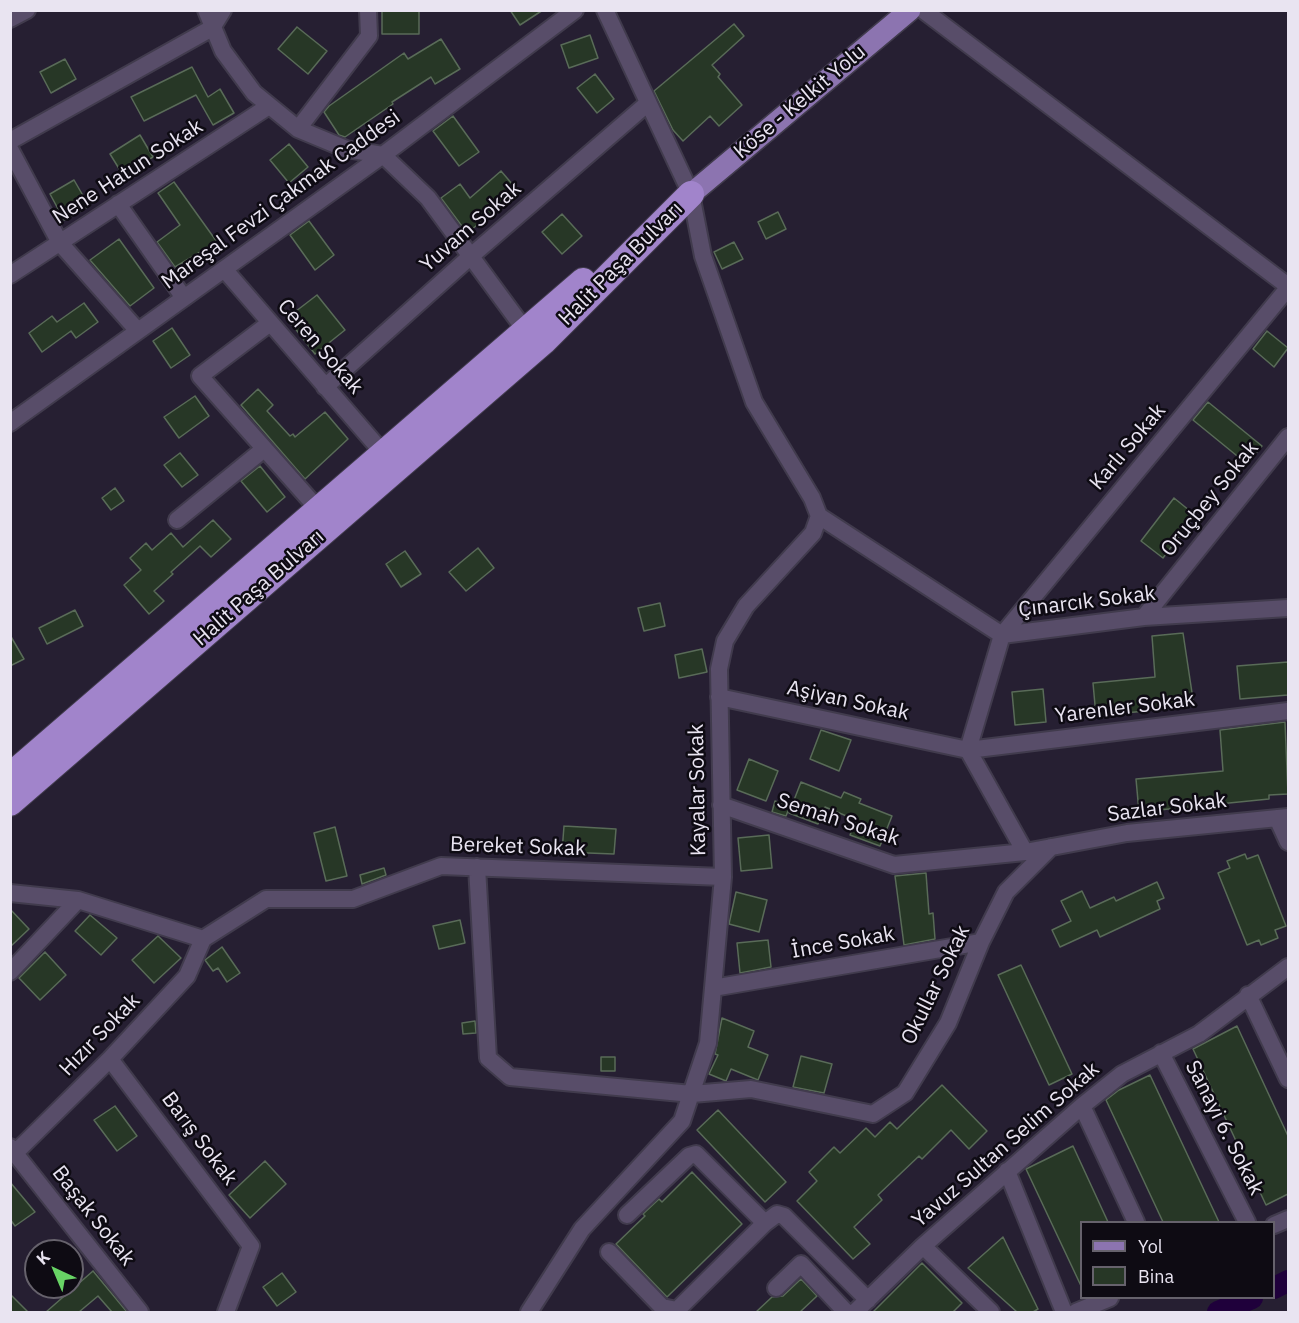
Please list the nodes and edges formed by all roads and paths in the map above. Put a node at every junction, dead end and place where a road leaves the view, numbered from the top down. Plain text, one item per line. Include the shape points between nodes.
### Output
1 (27, 10) edge
2 (206, 10) edge
3 (223, 10) edge
4 (368, 10) edge
5 (575, 10) edge
6 (604, 10) edge
7 (910, 10) edge
8 (923, 10) edge
9 (10, 19) edge
10 (212, 28) junction
11 (648, 103) junction
12 (269, 106) junction
13 (298, 129) junction
14 (10, 141) edge
15 (10, 148) edge
16 (383, 155) junction
17 (691, 194) junction
18 (118, 204) junction
19 (60, 243) junction
20 (471, 256) junction
21 (224, 269) junction
22 (10, 275) edge
23 (1288, 287) edge
24 (184, 298) junction
25 (270, 323) junction
26 (525, 330) junction
27 (138, 331) junction
28 (326, 387) junction
29 (10, 423) edge
30 (1288, 437) edge
31 (264, 448) junction
32 (383, 453) junction
33 (318, 510) junction
34 (819, 516) junction
35 (177, 520) dead end
36 (1288, 608) edge
37 (1144, 617) junction
38 (1002, 635) junction
39 (719, 697) junction
40 (1288, 711) edge
41 (968, 750) junction
42 (10, 776) edge
43 (10, 803) edge
44 (721, 805) junction
45 (1283, 817) edge
46 (1288, 842) edge
47 (1051, 847) junction
48 (1025, 852) junction
49 (477, 867) junction
50 (723, 877) junction
51 (10, 892) edge
52 (78, 900) junction
53 (203, 939) junction
54 (986, 946) junction
55 (1288, 967) edge
56 (10, 972) edge
57 (713, 988) junction
58 (1248, 995) junction
59 (1161, 1053) junction
60 (110, 1059) junction
61 (1288, 1079) edge
62 (692, 1094) junction
63 (1082, 1106) junction
64 (13, 1150) edge
65 (1013, 1161) junction
66 (627, 1215) dead end
67 (1136, 1221) edge
68 (1246, 1221) edge
69 (765, 1223) junction
70 (923, 1246) junction
71 (609, 1252) dead end
72 (776, 1287) dead end
73 (1108, 1299) edge
74 (868, 1300) junction
75 (140, 1312) edge
76 (226, 1312) edge
77 (529, 1312) edge
78 (846, 1312) edge
79 (855, 1312) edge
80 (991, 1312) edge
81 (1064, 1312) edge
82 (1076, 1312) edge

1 - 9 street
2 - 10 street
3 - 10 street
4 - 13 street via 369,36
5 - 16 street, Mareşal Fevzi Çakmak Caddesi
6 - 11 street
7 - 17 main road, Köse - Kelkit Yolu
8 - 23 street
10 - 12 street via 223,51 254,93
10 - 14 street
11 - 17 street
11 - 20 street, Yuvam Sokak
12 - 13 street
12 - 18 street, Nene Hatun Sokak
13 - 16 street via 346,150
15 - 19 street
16 - 20 street via 428,198
16 - 21 street, Mareşal Fevzi Çakmak Caddesi
17 - 26 highway, Halit Paşa Bulvarı
17 - 34 street via 703,255 754,402 813,498
17 - 43 highway, Halit Paşa Bulvarı via 543,342
18 - 19 street, Nene Hatun Sokak
18 - 24 street
19 - 22 street, Nene Hatun Sokak
19 - 27 street
20 - 26 street
20 - 28 street, Yuvam Sokak
21 - 24 street, Mareşal Fevzi Çakmak Caddesi
21 - 25 street, Ceren Sokak
23 - 38 street, Karlı Sokak
24 - 27 street, Mareşal Fevzi Çakmak Caddesi
25 - 28 street, Ceren Sokak
25 - 31 street via 200,376
26 - 32 highway, Halit Paşa Bulvarı
27 - 29 street, Mareşal Fevzi Çakmak Caddesi
28 - 32 street, Ceren Sokak
30 - 37 street, Oruçbey Sokak
31 - 33 street
31 - 35 street
32 - 33 highway, Halit Paşa Bulvarı
33 - 42 highway, Halit Paşa Bulvarı
34 - 38 street, Çınarcık Sokak
34 - 39 street, Kayalar Sokak via 813,533 746,606 725,641
36 - 37 street, Çınarcık Sokak
37 - 38 street, Çınarcık Sokak
38 - 41 street
39 - 41 street, Aşiyan Sokak
39 - 44 street, Kayalar Sokak
40 - 41 street, Yarenler Sokak
41 - 48 street
44 - 48 street, Semah Sokak via 894,865
44 - 50 street, Kayalar Sokak
45 - 46 street
45 - 47 street, Sazlar Sokak via 1146,838
47 - 48 street, Semah Sokak
47 - 54 street, Okullar Sokak via 1006,892
49 - 50 street, Bereket Sokak
49 - 53 street, Bereket Sokak via 441,866 353,899 266,899
49 - 62 street, Okullar Sokak via 488,1058 510,1077
50 - 57 street, Kayalar Sokak
51 - 52 street
52 - 53 street
52 - 56 street
53 - 60 street, Hızır Sokak via 187,976
54 - 57 street, İnce Sokak
54 - 62 street, Okullar Sokak via 948,1023 905,1094 873,1114 807,1105 751,1089
55 - 58 street, Yavuz Sultan Selim Sokak
57 - 62 street, Kayalar Sokak via 708,1043
58 - 59 street, Yavuz Sultan Selim Sokak via 1199,1034
58 - 61 street
59 - 63 street, Yavuz Sultan Selim Sokak via 1122,1074
59 - 68 street, Sanayi 6. Sokak
60 - 64 street, Hızır Sokak
60 - 76 street, Barış Sokak via 251,1246
62 - 77 street via 682,1121 582,1229
63 - 65 street, Yavuz Sultan Selim Sokak
63 - 67 street
64 - 75 street, Başak Sokak
65 - 70 street, Yavuz Sultan Selim Sokak via 947,1218
65 - 81 street
66 - 69 street via 693,1154 700,1156
69 - 71 street via 677,1310 662,1307
69 - 74 street via 777,1214 784,1216
70 - 74 street, Yavuz Sultan Selim Sokak via 878,1282
70 - 80 street
72 - 78 street via 801,1264
73 - 82 street
74 - 79 street, Yavuz Sultan Selim Sokak

